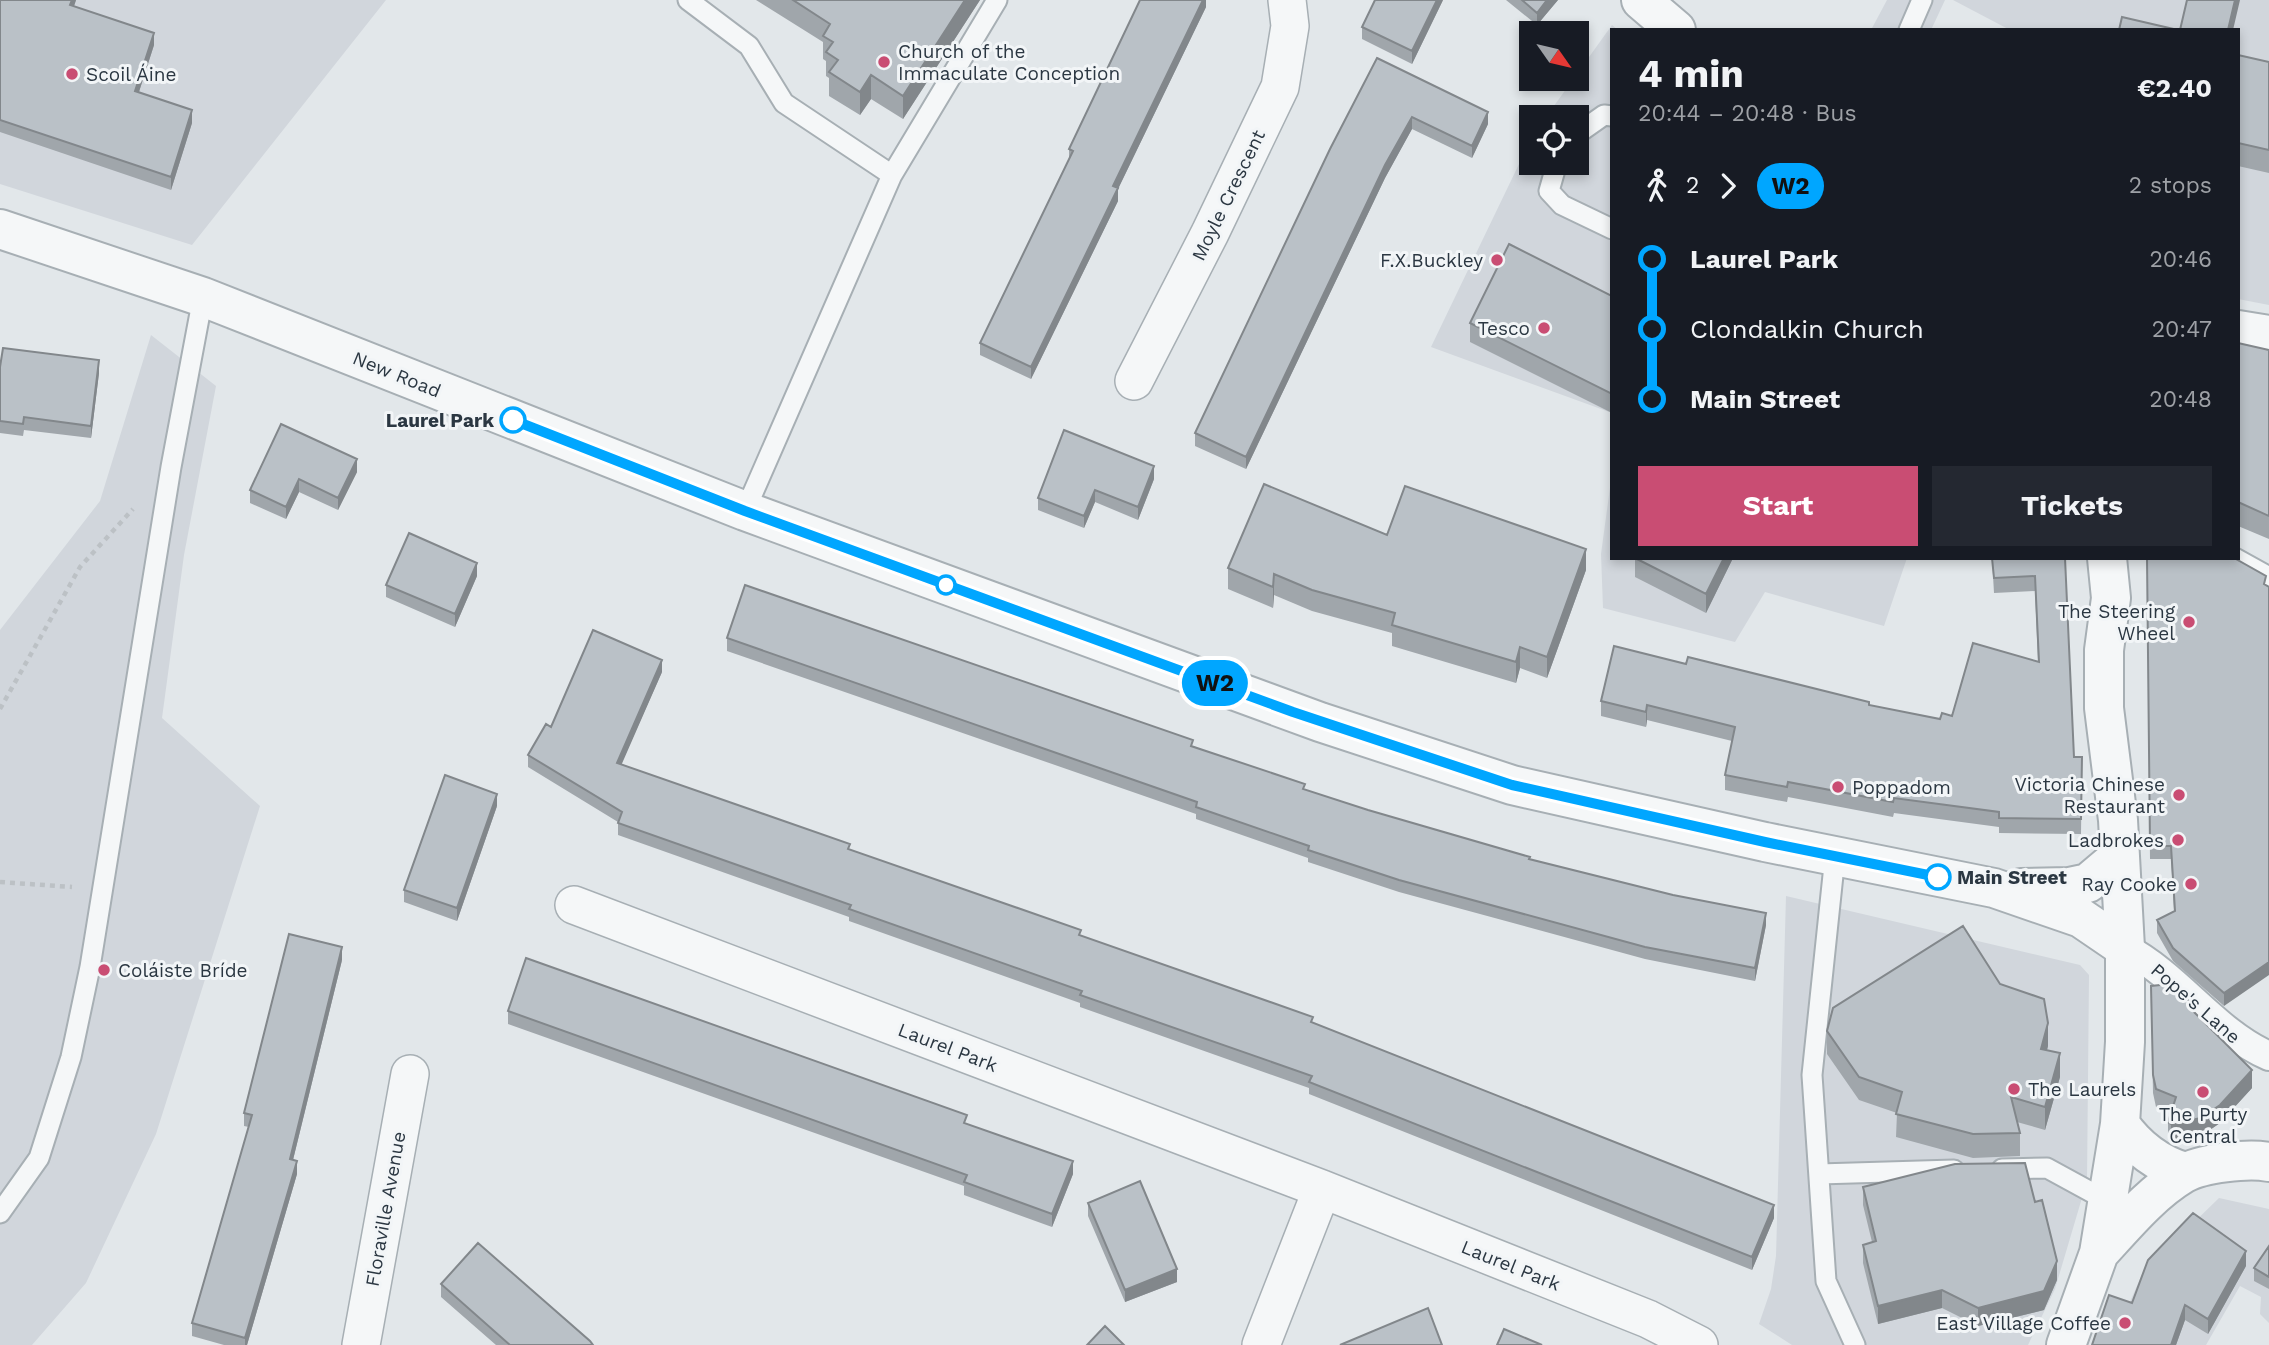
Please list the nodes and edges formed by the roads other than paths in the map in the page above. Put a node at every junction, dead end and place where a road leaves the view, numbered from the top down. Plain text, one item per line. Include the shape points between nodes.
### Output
1 (688, 0) edge
2 (997, 0) edge
3 (1287, 0) edge
4 (1641, 0) edge
5 (1922, 0) edge
6 (1674, 28) edge
7 (1910, 28) edge
8 (1610, 116) edge
9 (1589, 125) edge
10 (892, 175) junction
11 (1554, 175) edge
12 (1610, 228) edge
13 (0, 229) edge
14 (203, 297) junction
15 (2240, 330) edge
16 (2269, 335) edge
17 (1134, 381) dead end
18 (745, 511) junction
19 (2108, 560) edge
20 (2239, 560) edge
21 (2269, 577) edge
22 (1835, 856) junction
23 (2120, 856) junction
24 (1994, 888) junction
25 (574, 905) dead end
26 (2124, 931) junction
27 (2269, 1056) edge
28 (410, 1074) dead end
29 (2120, 1124) junction
30 (2269, 1162) edge
31 (2185, 1172) junction
32 (1819, 1174) junction
33 (1322, 1189) junction
34 (2, 1205) edge
35 (2119, 1209) junction
36 (361, 1345) edge
37 (1261, 1345) edge
38 (1699, 1345) edge
39 (1854, 1345) edge
40 (2066, 1345) edge

1 - 10 lane via 748,46 784,103
2 - 10 lane
3 - 17 street, Moyle Crescent via 1290,26 1280,87
4 - 6 street
5 - 7 lane
8 - 9 lane via 1604,114
10 - 18 lane
11 - 12 lane via 1549,191 1562,205
13 - 14 street, New Road
14 - 18 street, New Road
14 - 34 lane via 71,1057 38,1158
15 - 16 street
18 - 22 street, New Road via 1320,722 1512,785
19 - 23 street via 2111,598 2104,650 2104,708
20 - 21 lane
22 - 24 street, New Road
22 - 32 lane via 1812,1075
23 - 24 street, New Road via 2088,883
23 - 26 street
24 - 26 street, New Road
25 - 33 street, Laurel Park
26 - 27 street, Pope's Lane via 2244,1045
26 - 29 street via 2126,1011
28 - 36 street, Floraville Avenue
29 - 31 street via 2136,1145
29 - 35 street
30 - 31 street via 2233,1161
31 - 35 street
32 - 35 lane via 2047,1168
32 - 39 lane via 1826,1281
33 - 37 street
33 - 38 street, Laurel Park via 1648,1320
35 - 40 street

